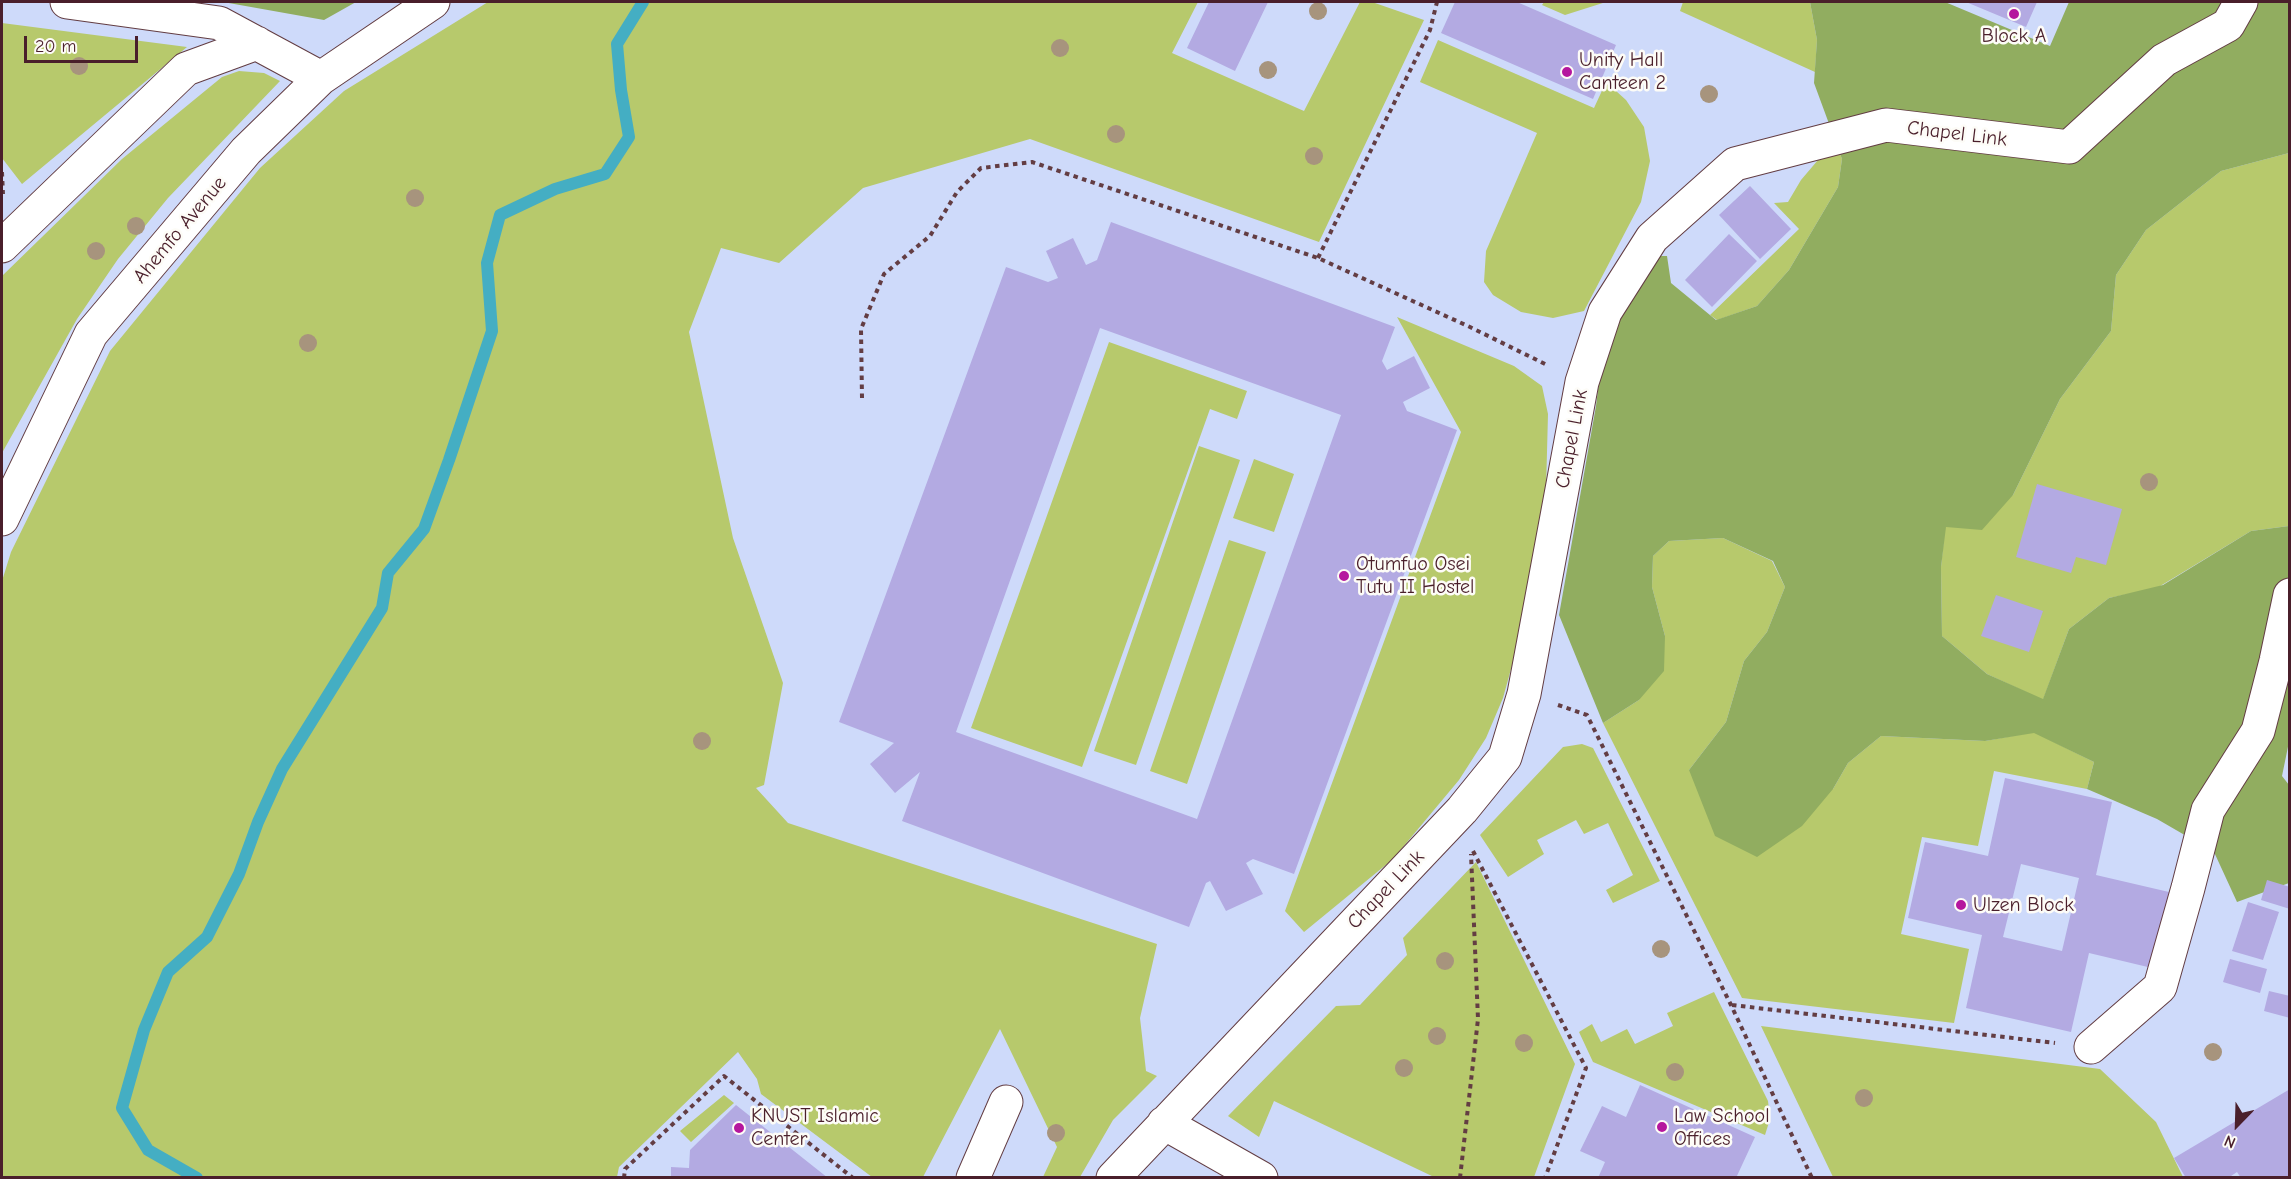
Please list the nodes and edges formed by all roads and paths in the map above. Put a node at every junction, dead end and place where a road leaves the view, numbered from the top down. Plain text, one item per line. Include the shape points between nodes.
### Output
1 (67, 2) edge
2 (433, 2) edge
3 (1437, 2) edge
4 (2241, 2) edge
5 (256, 43) junction
6 (321, 78) junction
7 (2, 172) edge
8 (2, 197) edge
9 (2, 246) edge
10 (1318, 258) junction
11 (1582, 382) junction
12 (862, 398) dead end
13 (2, 519) edge
14 (2289, 595) edge
15 (1524, 694) junction
16 (1731, 1005) junction
17 (2091, 1047) joint
18 (1006, 1102) dead end
19 (1164, 1124) junction
20 (624, 1178) edge
21 (853, 1178) edge
22 (974, 1178) edge
23 (1113, 1178) edge
24 (1261, 1178) edge
25 (1460, 1178) edge
26 (1545, 1178) edge
27 (1812, 1178) edge

1 - 5 street via 219,22
2 - 6 street, Ahemfo Avenue
3 - 10 path via 1430,30
4 - 11 street, Chapel Link via 2228,25 2164,60 2068,147 1886,125 1735,164 1652,238 1605,312
5 - 6 street
5 - 9 street via 186,69
6 - 13 street, Ahemfo Avenue via 246,152 91,334
7 - 8 path
10 - 11 path
10 - 12 path via 1032,162 981,168 957,192 930,236 884,274 861,329
11 - 15 street, Chapel Link
14 - 17 street via 2258,731 2208,810 2160,987
15 - 16 path via 1587,715
15 - 19 street, Chapel Link via 1504,757 1462,810
16 - 17 path
16 - 27 path
18 - 22 street
19 - 23 street, Chapel Link
19 - 24 street
20 - 21 path via 625,1169 724,1076
25 - 26 path via 1478,1019 1470,847 1586,1068

